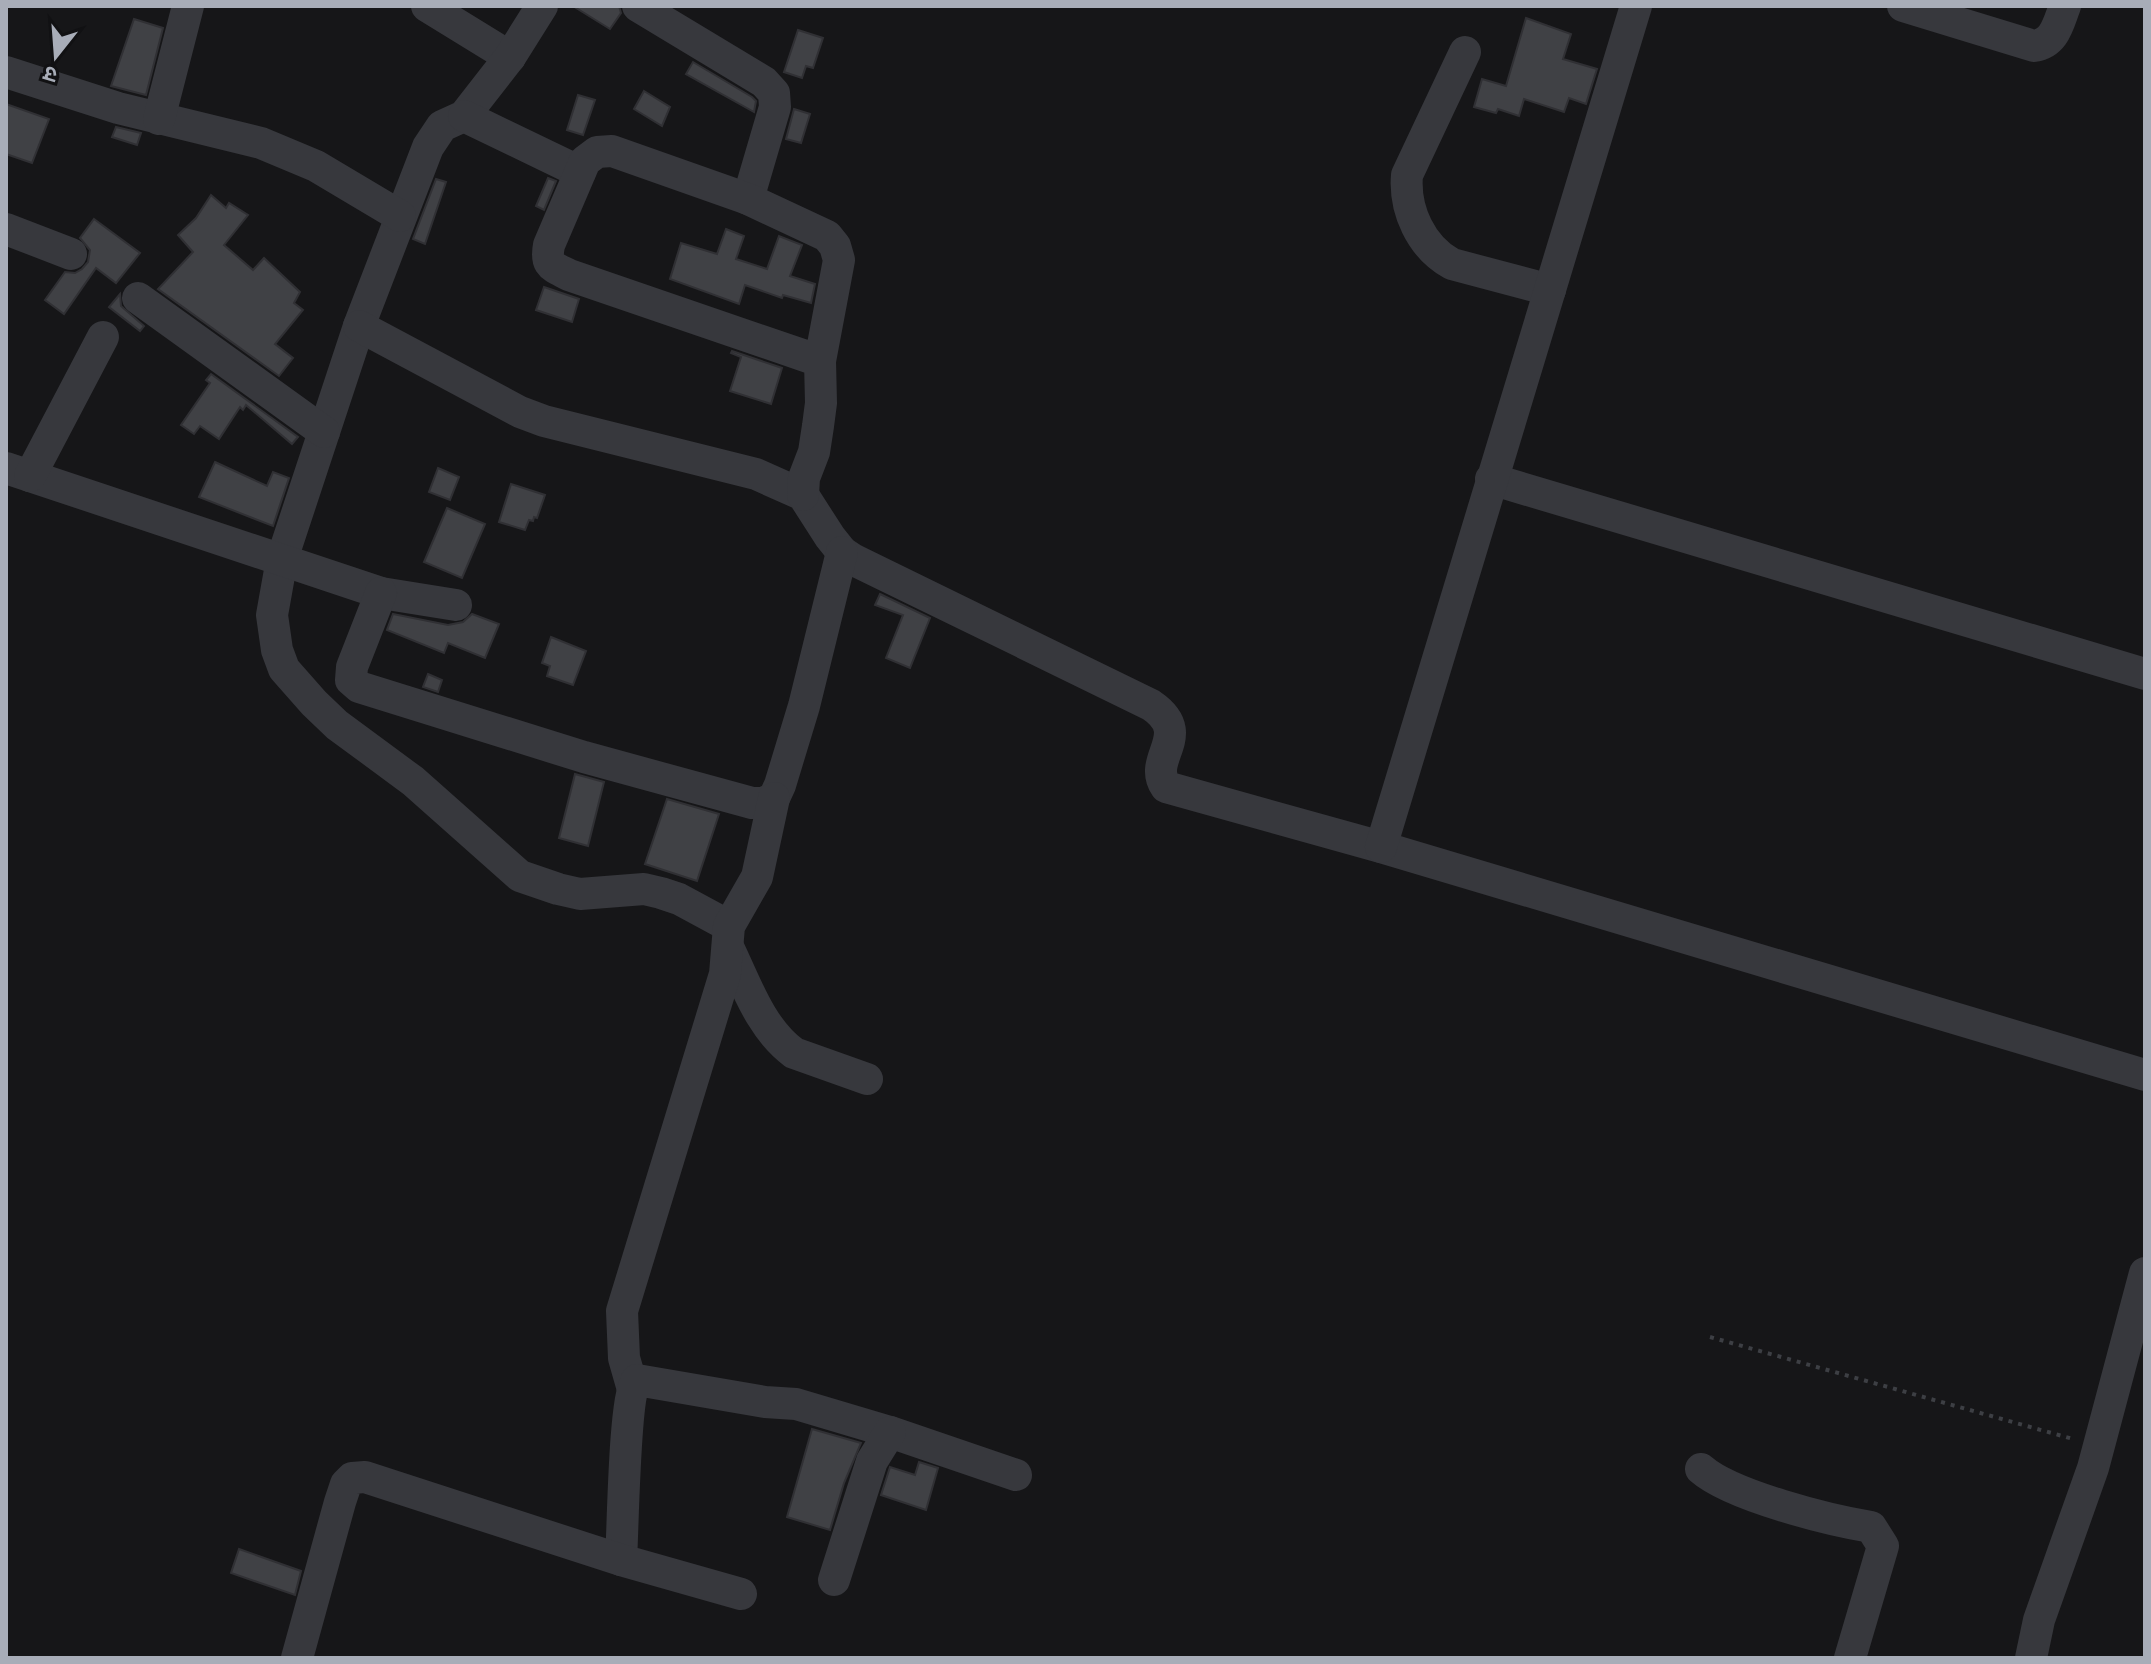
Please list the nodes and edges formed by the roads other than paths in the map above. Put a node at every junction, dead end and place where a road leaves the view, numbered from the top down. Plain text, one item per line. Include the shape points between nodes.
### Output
1 (188, 6) edge
2 (429, 6) edge
3 (542, 6) edge
4 (638, 6) edge
5 (1636, 6) edge
6 (1903, 6) edge
7 (2065, 6) edge
8 (1465, 52) dead end
9 (510, 57) junction
10 (6, 72) edge
11 (464, 116) junction
12 (159, 119) junction
13 (580, 172) junction
14 (748, 199) junction
15 (400, 216) junction
16 (6, 229) edge
17 (71, 254) dead end
18 (1550, 290) junction
19 (138, 298) dead end
20 (359, 326) junction
21 (103, 337) dead end
22 (820, 361) junction
23 (324, 432) junction
24 (18, 472) edge
25 (1491, 479) junction
26 (803, 495) junction
27 (842, 552) junction
28 (282, 559) junction
29 (381, 593) junction
30 (456, 605) dead end
31 (2145, 674) edge
32 (774, 798) junction
33 (1381, 847) junction
34 (728, 936) junction
35 (2145, 1075) edge
36 (867, 1079) dead end
37 (2145, 1273) edge
38 (632, 1386) junction
39 (890, 1432) junction
40 (1701, 1469) dead end
41 (1016, 1475) dead end
42 (621, 1560) junction
43 (834, 1580) dead end
44 (741, 1594) dead end
45 (297, 1658) edge
46 (1850, 1658) edge
47 (2031, 1658) edge

1 - 12 street
2 - 9 street
3 - 9 street
4 - 14 street via 774,93 775,107
5 - 18 street
6 - 7 street via 2034,46 2053,36
8 - 18 street via 1407,175 1405,193 1414,222 1435,252 1452,264
9 - 11 street
10 - 12 street
11 - 13 street
11 - 15 street via 442,126 428,147
12 - 15 street via 261,143 316,166
13 - 14 street via 597,152 612,151
13 - 22 street via 549,245 546,257 551,266
14 - 22 street via 827,236 835,246 839,260
15 - 20 street
16 - 17 street
18 - 25 street
19 - 23 street
20 - 23 street
20 - 26 street via 520,412 756,474
21 - 24 street
22 - 26 street via 821,403
23 - 28 street
24 - 28 street
25 - 31 street
25 - 33 street
26 - 27 street
27 - 32 street via 804,706
27 - 33 street via 1164,714 1172,733 1161,771 1166,787
28 - 29 street
28 - 34 street via 272,615 277,650 284,669 329,718 413,781 520,876 580,894 644,889 661,893 679,899
29 - 30 street
29 - 32 street via 352,667 351,680 359,687 752,803
32 - 34 street via 757,877
33 - 35 street
34 - 36 street via 765,1022 785,1046
34 - 38 street via 725,974 622,1311 623,1349
37 - 47 street via 2099,1446
38 - 39 street via 645,1380 796,1404
38 - 42 street
39 - 41 street
39 - 43 street via 868,1470
40 - 46 street via 1723,1485 1871,1527 1883,1546
42 - 44 street
42 - 45 street via 365,1477 352,1478 340,1502

